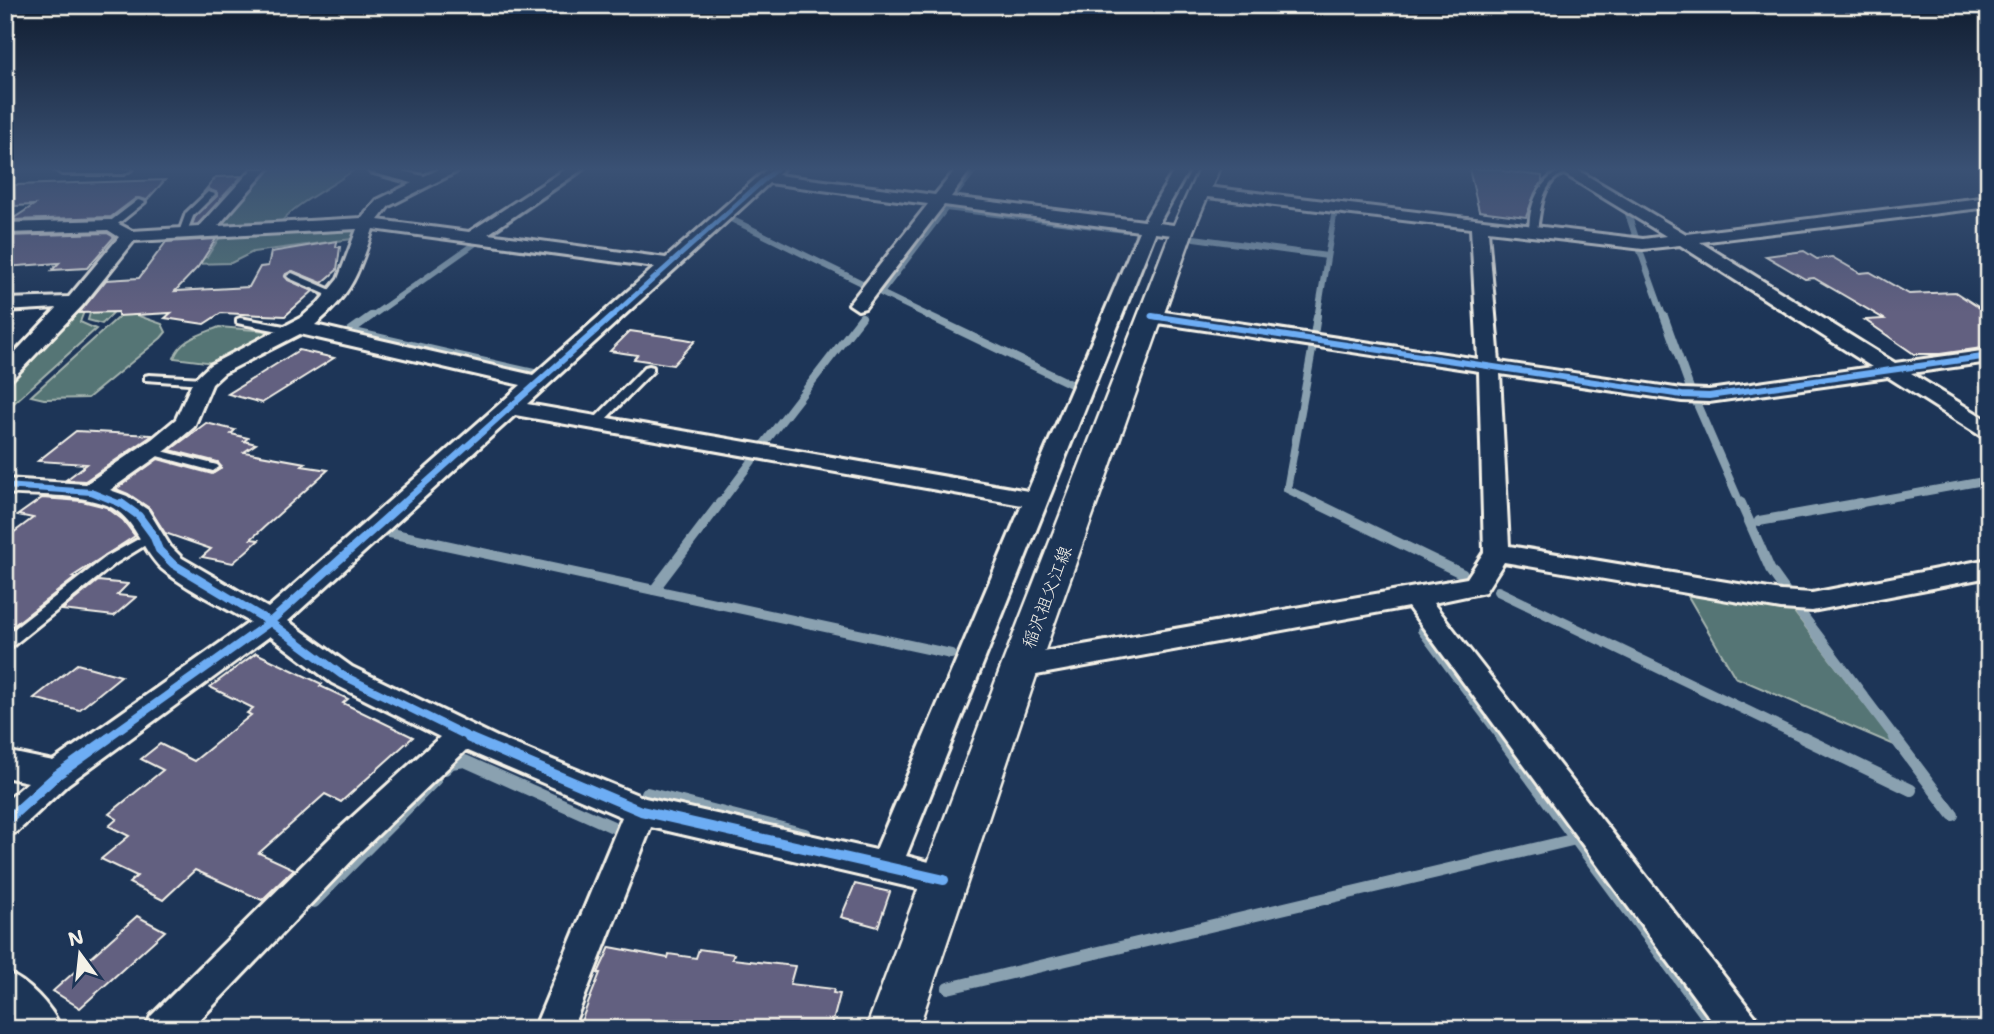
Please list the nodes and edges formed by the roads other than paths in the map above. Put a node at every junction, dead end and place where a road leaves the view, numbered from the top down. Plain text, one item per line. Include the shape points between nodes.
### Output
1 (121, 217) edge
2 (188, 217) edge
3 (217, 217) edge
4 (372, 217) edge
5 (502, 217) edge
6 (722, 217) edge
7 (926, 217) edge
8 (1074, 217) edge
9 (1173, 217) edge
10 (1439, 217) edge
11 (1535, 217) edge
12 (1648, 217) edge
13 (1863, 217) edge
14 (367, 223) junction
15 (1479, 224) junction
16 (111, 225) junction
17 (5, 228) edge
18 (1166, 229) junction
19 (205, 231) junction
20 (1532, 231) junction
21 (183, 232) junction
22 (129, 236) junction
23 (472, 237) junction
24 (1684, 239) junction
25 (671, 264) junction
26 (292, 276) dead end
27 (335, 295) junction
28 (75, 302) junction
29 (5, 304) edge
30 (858, 304) dead end
31 (1151, 316) junction
32 (240, 321) dead end
33 (294, 328) junction
34 (1989, 356) edge
35 (1489, 367) junction
36 (1889, 368) junction
37 (649, 369) dead end
38 (5, 374) edge
39 (149, 378) dead end
40 (203, 381) junction
41 (540, 383) junction
42 (511, 408) junction
43 (596, 423) junction
44 (1989, 431) edge
45 (150, 451) junction
46 (213, 467) dead end
47 (8, 488) edge
48 (91, 492) junction
49 (1038, 500) junction
50 (153, 535) junction
51 (1497, 552) junction
52 (1989, 568) edge
53 (1415, 598) junction
54 (270, 622) junction
55 (5, 644) edge
56 (1020, 667) junction
57 (462, 735) junction
58 (5, 764) edge
59 (57, 775) junction
60 (641, 811) junction
61 (5, 822) edge
62 (885, 867) junction
63 (944, 880) junction
64 (5, 990) edge
65 (42, 1029) edge
66 (164, 1029) edge
67 (553, 1029) edge
68 (892, 1029) edge
69 (1742, 1029) edge

1 - 16 lane
2 - 21 lane
3 - 19 street
4 - 14 street
5 - 23 street
6 - 25 street
7 - 30 street
8 - 18 street
9 - 18 main road, 稲沢祖父江線
10 - 15 street
11 - 20 lane
12 - 24 street
13 - 24 street
14 - 19 street
14 - 23 street
14 - 27 street via 347,280
15 - 20 street
15 - 35 street
16 - 17 street
16 - 22 street
18 - 31 main road, 稲沢祖父江線
18 - 49 street
19 - 21 street
20 - 24 street via 1643,244
21 - 22 street
22 - 28 street
23 - 25 street
24 - 36 street
25 - 41 street
26 - 27 lane
27 - 33 street via 309,321
28 - 29 street
28 - 38 street
31 - 35 street
31 - 56 main road, 稲沢祖父江線
32 - 33 lane
33 - 40 street
33 - 41 street
34 - 36 street
35 - 36 street via 1709,396
35 - 51 street
36 - 44 street
37 - 43 lane
39 - 40 lane
40 - 45 street via 186,422
41 - 42 street
42 - 43 street
42 - 54 street
43 - 49 street
45 - 46 lane
45 - 48 street
47 - 48 street
48 - 50 street via 118,501 139,516
49 - 62 street
50 - 54 street via 159,550 173,564
50 - 55 lane via 111,560
51 - 52 street via 1812,602
51 - 53 street via 1476,586
53 - 56 street
53 - 69 street
54 - 57 street via 342,676
54 - 59 street
56 - 63 main road, 稲沢祖父江線
57 - 60 street
57 - 66 street via 349,841
58 - 59 street
59 - 61 street
60 - 62 street
60 - 67 street
62 - 63 street
63 - 68 main road, 稲沢祖父江線
64 - 65 street

